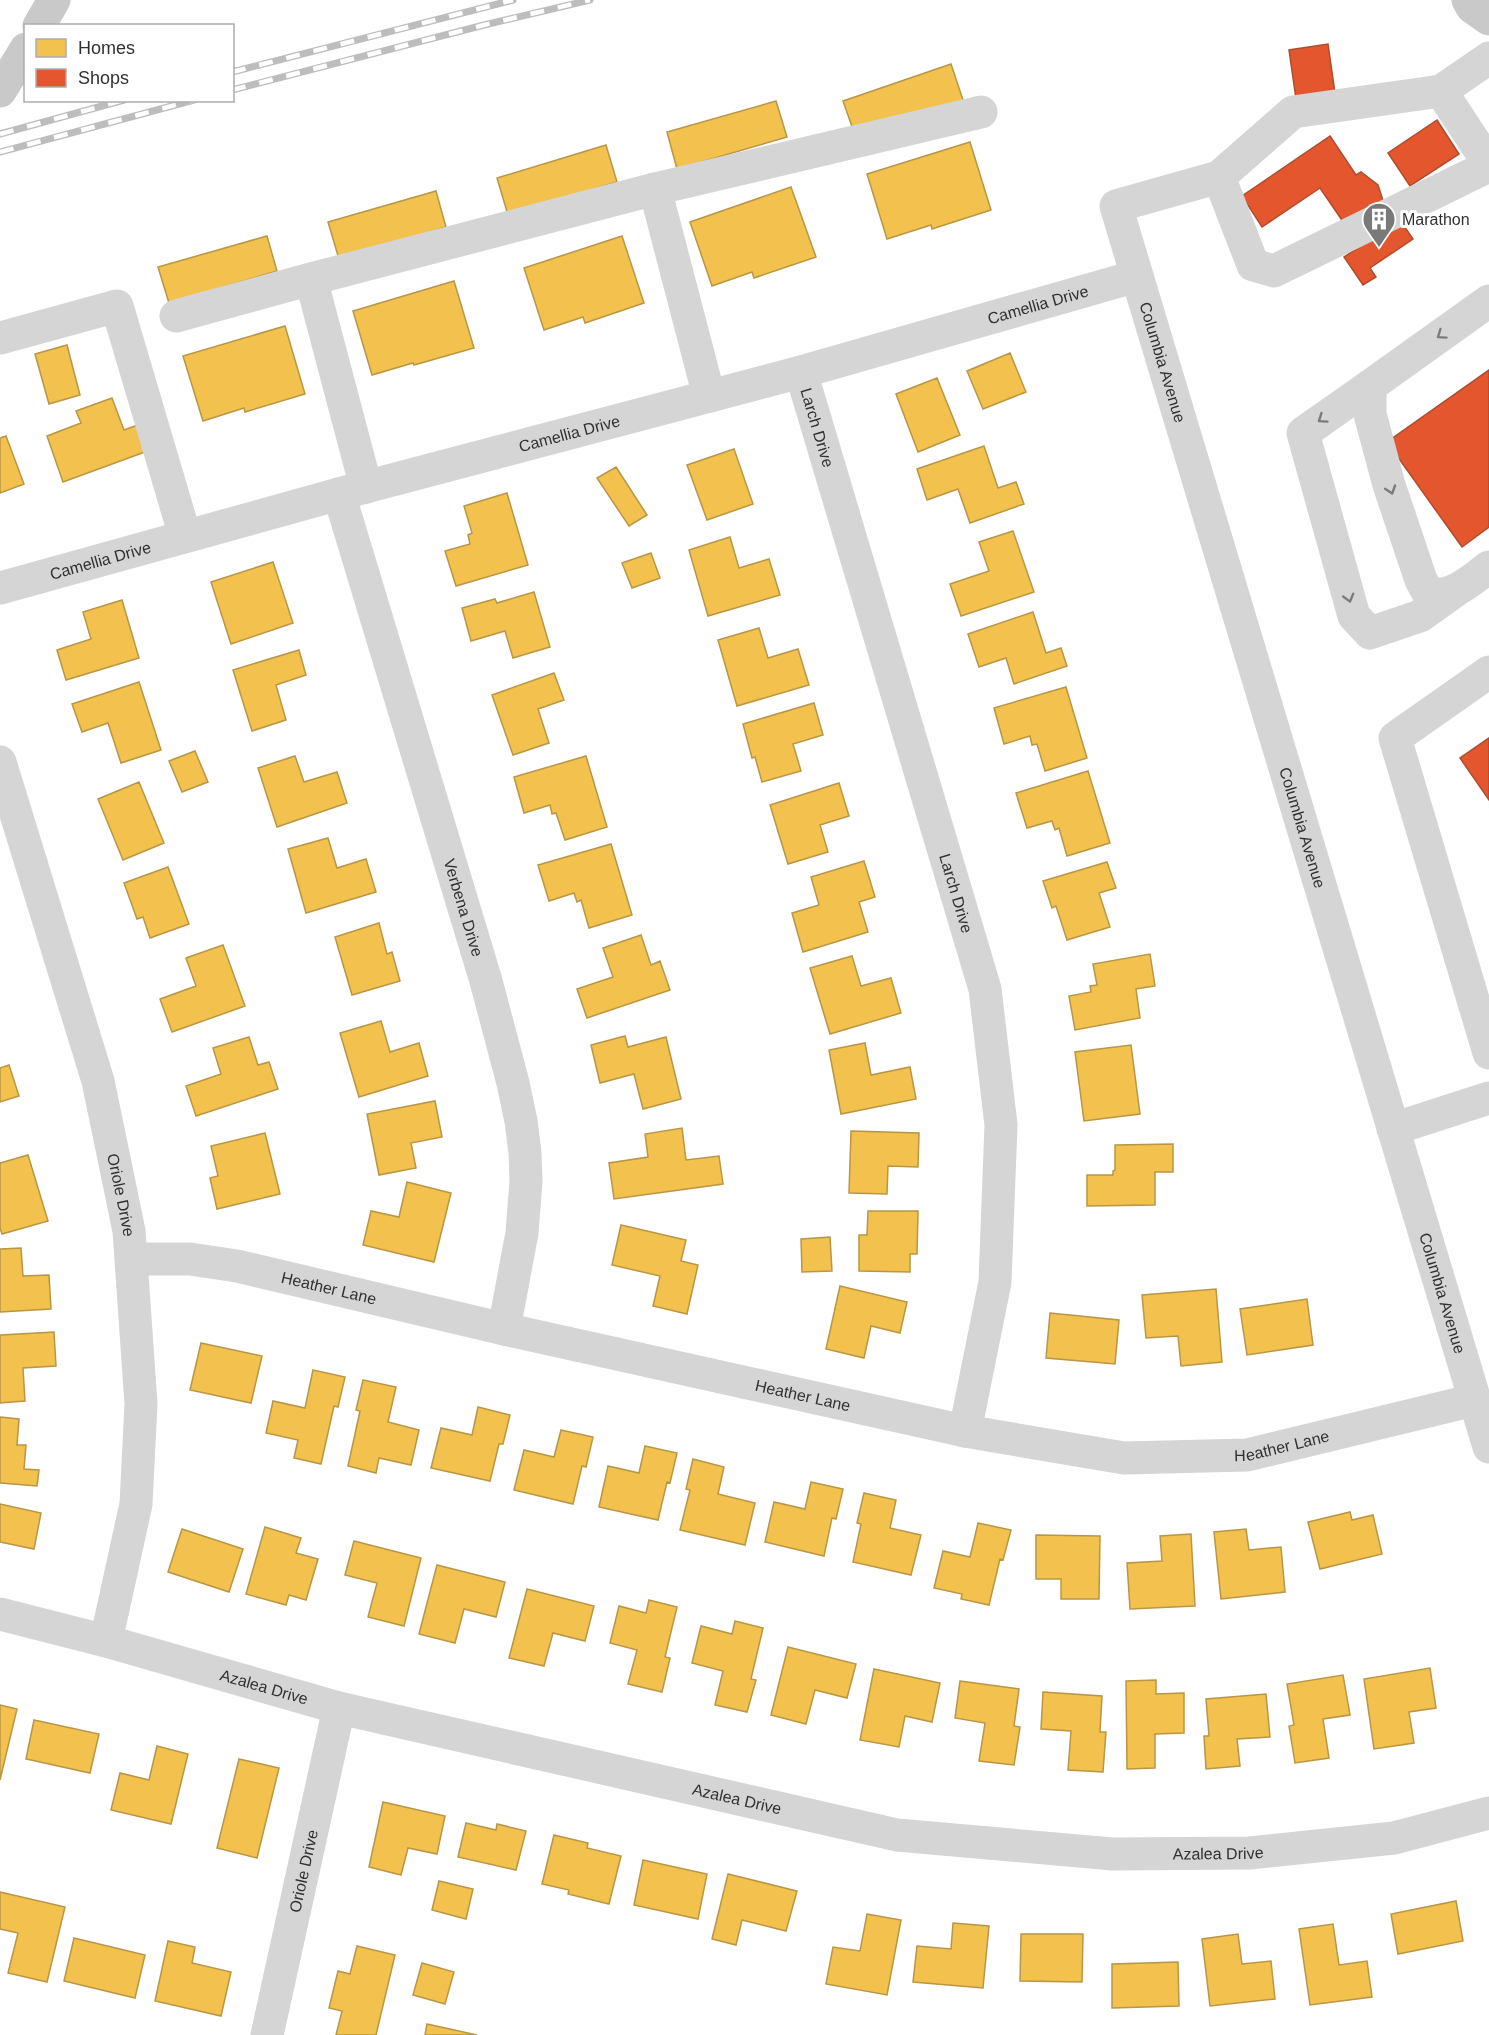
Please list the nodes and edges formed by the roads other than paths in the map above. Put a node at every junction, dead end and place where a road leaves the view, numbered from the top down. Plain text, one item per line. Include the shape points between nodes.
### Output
1 (54, 0) edge
2 (1467, 0) edge
3 (1489, 19) edge
4 (40, 24) edge
5 (24, 51) edge
6 (1489, 58) edge
7 (1441, 90) junction
8 (0, 92) edge
9 (981, 112) dead end
10 (1489, 165) edge
11 (1219, 177) junction
12 (655, 189) junction
13 (1137, 276) junction
14 (310, 279) junction
15 (1489, 301) edge
16 (177, 316) dead end
17 (0, 338) edge
18 (801, 372) junction
19 (1370, 386) junction
20 (709, 396) junction
21 (352, 490) junction
22 (185, 536) junction
23 (1489, 567) edge
24 (0, 588) edge
25 (1455, 591) junction
26 (1489, 672) edge
27 (0, 762) edge
28 (1487, 1035) edge
29 (1489, 1098) edge
30 (1394, 1129) junction
31 (132, 1259) junction
32 (504, 1329) junction
33 (1474, 1400) junction
34 (965, 1431) junction
35 (1489, 1447) edge
36 (0, 1614) edge
37 (106, 1641) junction
38 (339, 1708) junction
39 (1489, 1813) edge
40 (267, 2035) edge

1 - 4 main road
2 - 3 main road
5 - 8 main road
6 - 7 street
7 - 10 street
7 - 11 street via 1293,112
9 - 12 street
10 - 11 street via 1274,271 1253,265
11 - 13 street, Columbia Avenue via 1116,206
12 - 14 street
12 - 20 street
13 - 18 street, Camellia Drive
13 - 30 street, Columbia Avenue
14 - 16 street
14 - 21 street, Verbena Drive
15 -> 19 street
17 - 22 street via 117,306
18 - 20 street, Camellia Drive
18 - 34 street, Larch Drive via 985,989 1000,1125 995,1282
19 -> 25 street via 1370,414 1421,580 1428,593 1439,596
19 -> 25 street via 1303,433 1354,616 1370,633 1420,616
20 - 21 street, Camellia Drive
21 - 22 street, Camellia Drive
21 - 32 street, Verbena Drive via 521,1121 526,1162 522,1233
22 - 24 street, Camellia Drive
23 - 25 street
26 - 28 street via 1395,738
27 - 31 street, Oriole Drive via 98,1081
29 - 30 street
30 - 33 street, Columbia Avenue
31 - 32 street, Heather Lane via 212,1262
31 - 37 street, Oriole Drive via 141,1404 136,1503
32 - 34 street, Heather Lane
33 - 34 street, Heather Lane via 1247,1455 1125,1458
33 - 35 street, Columbia Avenue
36 - 37 street, Azalea Drive
37 - 38 street, Azalea Drive
38 - 39 street, Azalea Drive via 897,1835 1113,1854 1250,1853 1394,1838
38 - 40 street, Oriole Drive

